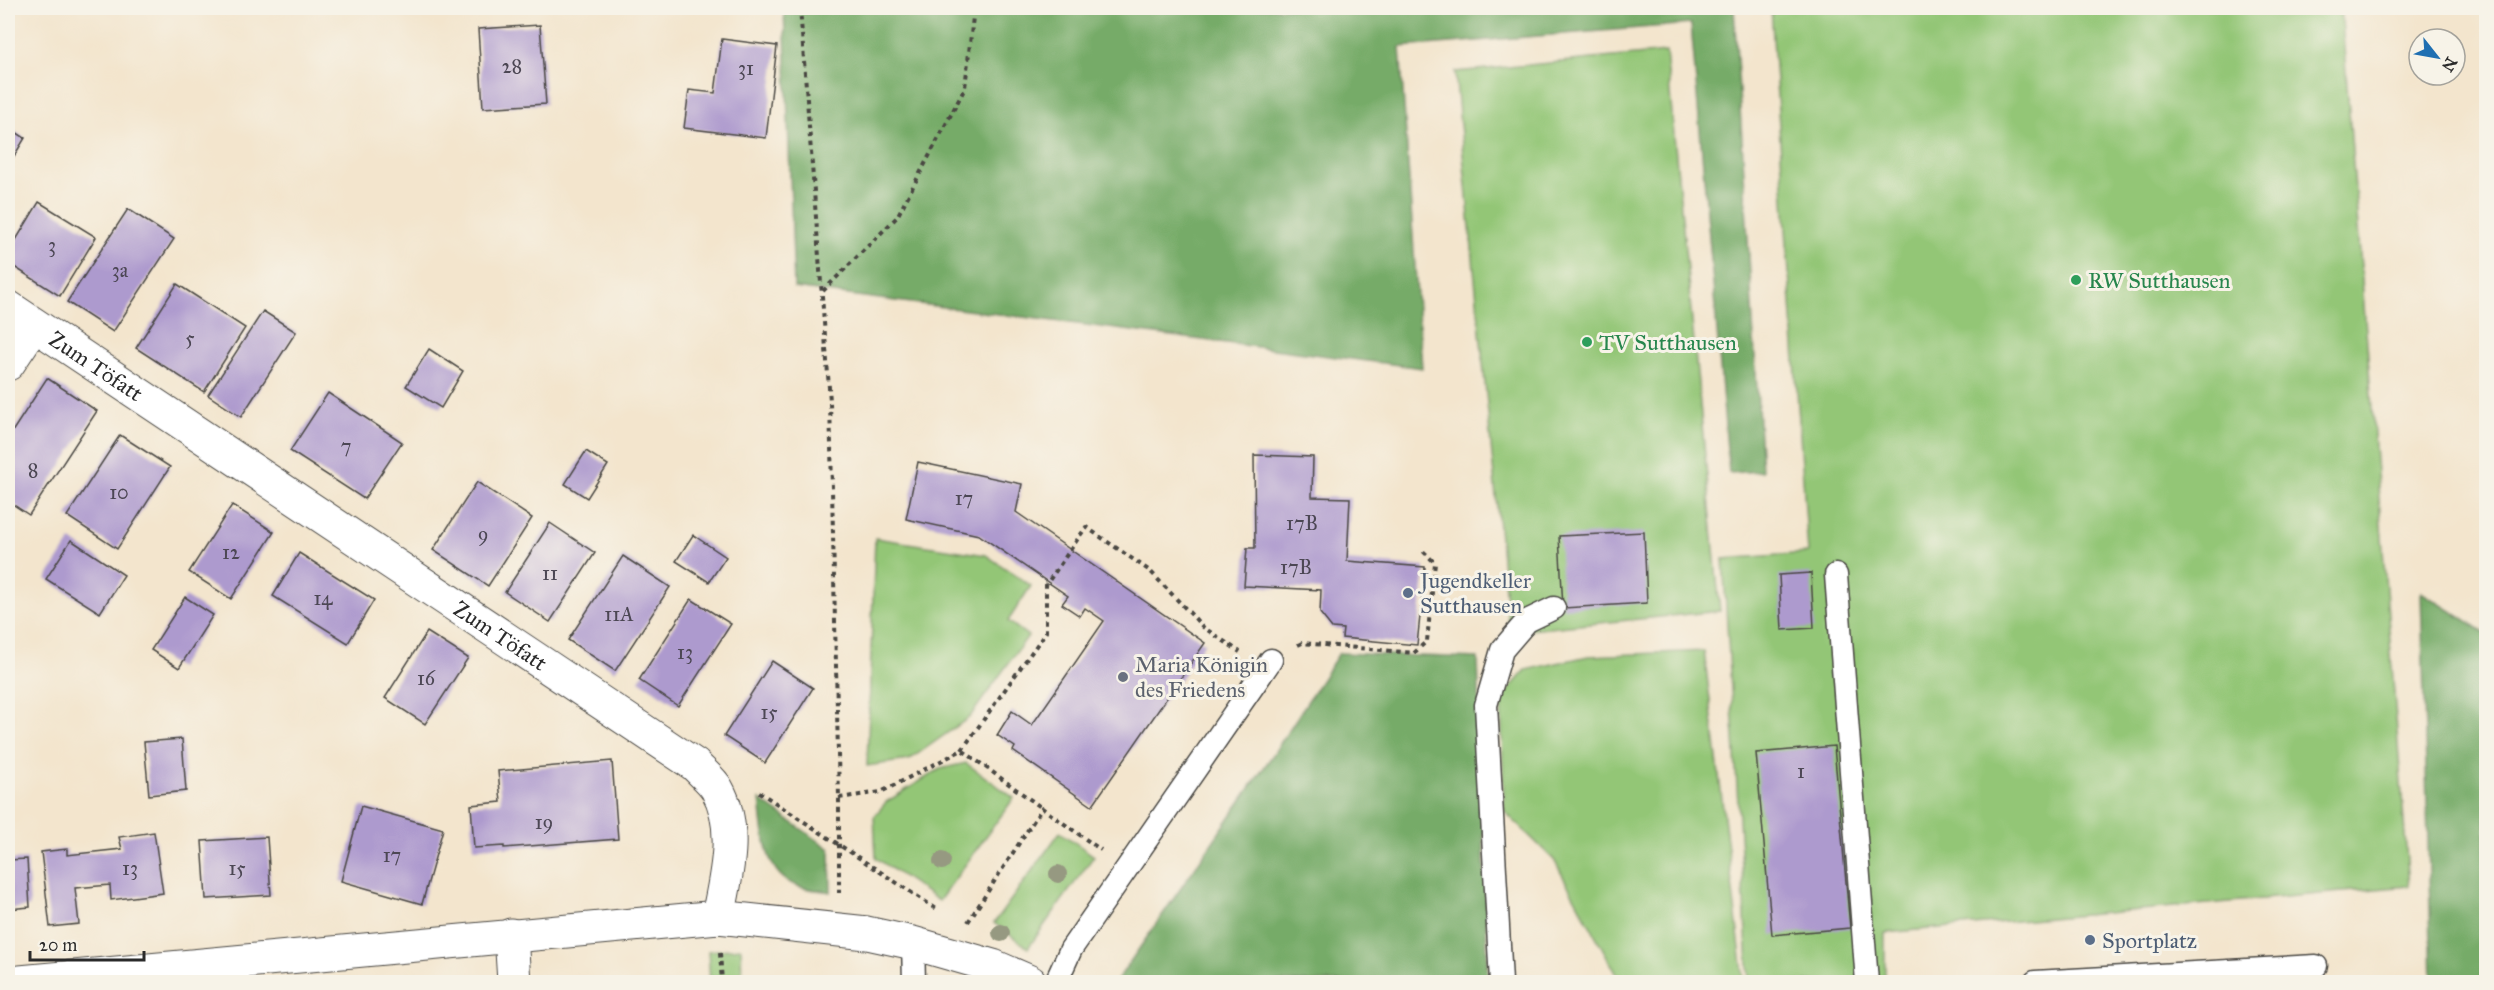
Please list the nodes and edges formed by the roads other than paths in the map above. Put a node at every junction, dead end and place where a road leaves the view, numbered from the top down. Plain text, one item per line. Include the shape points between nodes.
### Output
1 (8, 307) edge
2 (34, 325) junction
3 (8, 364) edge
4 (1836, 575) dead end
5 (1554, 608) dead end
6 (1271, 660) road end
7 (718, 916) junction
8 (511, 935) junction
9 (913, 943) junction
10 (2316, 966) dead end
11 (134, 977) edge
12 (20, 982) edge
13 (514, 982) edge
14 (914, 982) edge
15 (1030, 982) edge
16 (1056, 982) edge
17 (1502, 982) edge
18 (1867, 982) edge
19 (2035, 982) edge

1 - 2 street, Zum Töfatt
2 - 3 street
2 - 7 street, Zum Töfatt via 695,765 717,788 727,818 729,858
4 - 18 lane
5 - 17 lane via 1527,621 1502,650 1486,705
6 - 16 lane via 1071,949
7 - 8 street
7 - 9 street via 839,928
8 - 11 street
8 - 13 street
9 - 14 lane
9 - 15 street via 993,966
10 - 19 lane
11 - 12 street

